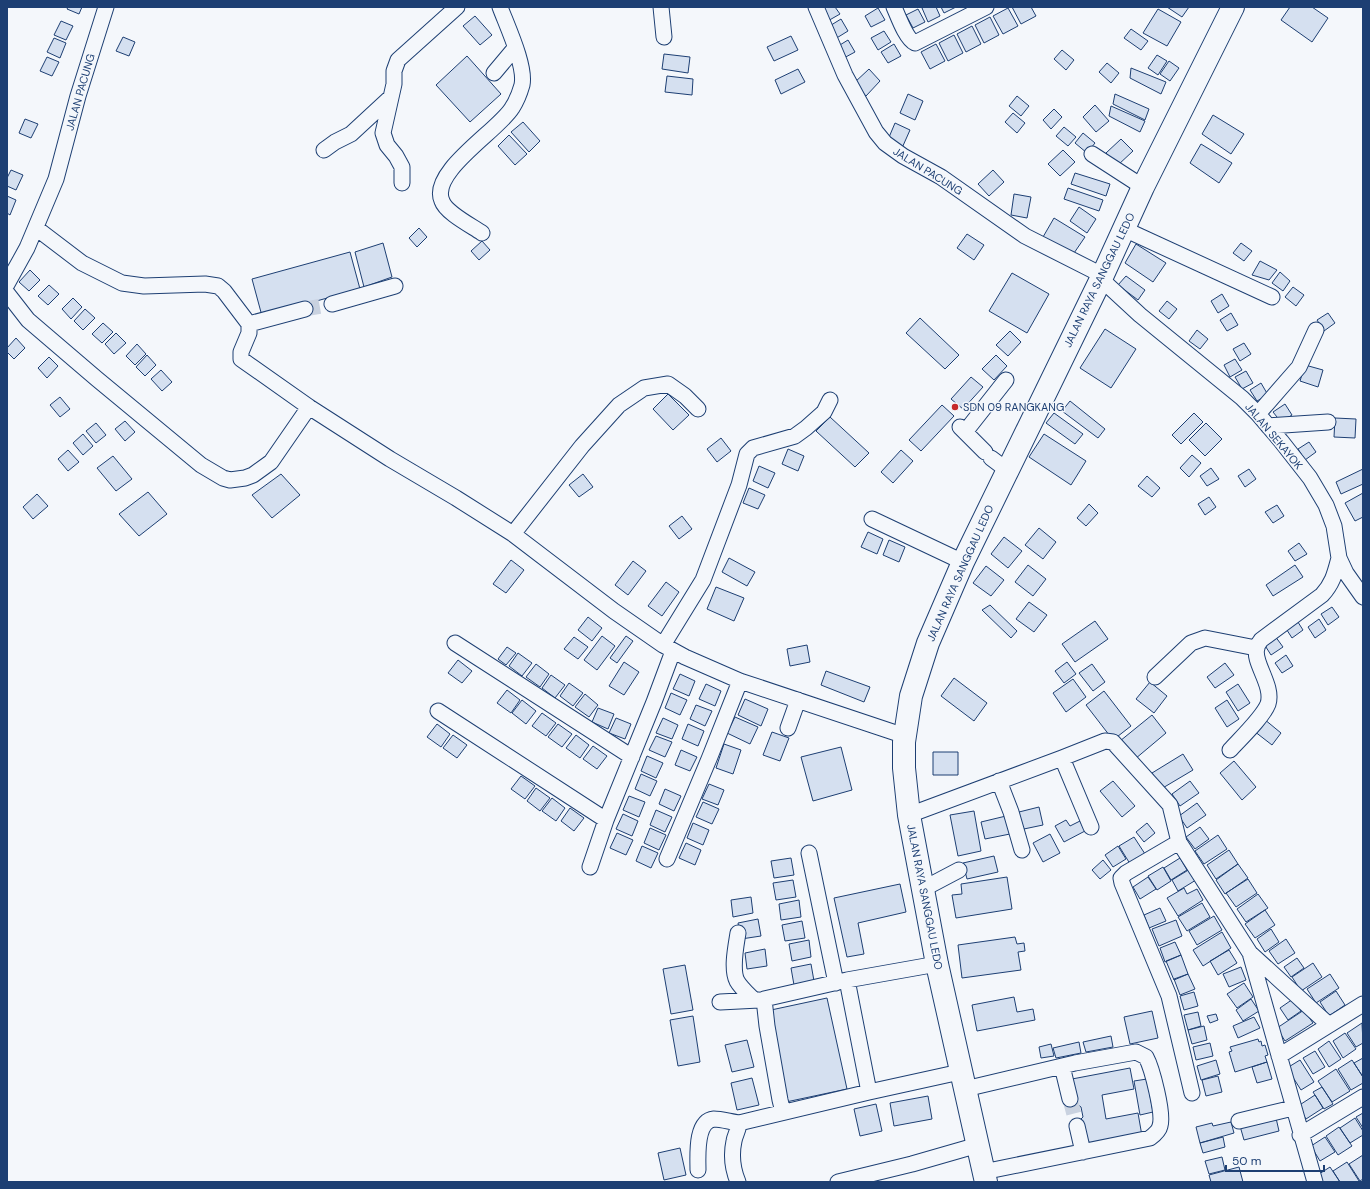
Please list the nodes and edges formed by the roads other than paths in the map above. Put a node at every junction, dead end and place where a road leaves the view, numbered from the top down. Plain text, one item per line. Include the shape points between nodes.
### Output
1 (106, 7) edge
2 (457, 7) edge
3 (500, 7) edge
4 (661, 7) edge
5 (816, 7) edge
6 (894, 7) edge
7 (986, 7) edge
8 (1232, 7) edge
9 (664, 37) dead end
10 (514, 48) junction
11 (494, 73) dead end
12 (392, 96) junction
13 (324, 150) dead end
14 (1092, 154) dead end
15 (402, 183) dead end
16 (1143, 187) junction
17 (36, 228) junction
18 (1124, 228) junction
19 (482, 233) dead end
20 (1101, 277) junction
21 (7, 284) edge
22 (395, 286) dead end
23 (7, 293) edge
24 (1272, 297) dead end
25 (332, 304) tunnel mouth
26 (305, 309) tunnel mouth
27 (249, 324) junction
28 (1316, 330) dead end
29 (1006, 380) dead end
30 (830, 400) dead end
31 (309, 407) junction
32 (698, 409) dead end
33 (1258, 414) junction
34 (1328, 422) dead end
35 (1268, 426) junction
36 (994, 460) junction
37 (872, 519) dead end
38 (513, 534) junction
39 (1339, 558) junction
40 (963, 562) junction
41 (1363, 597) edge
42 (455, 643) dead end
43 (668, 648) junction
44 (1256, 648) junction
45 (1155, 677) dead end
46 (740, 681) junction
47 (798, 700) junction
48 (438, 711) dead end
49 (788, 728) dead end
50 (905, 736) junction
51 (1230, 750) dead end
52 (632, 757) junction
53 (1062, 758) junction
54 (999, 781) junction
55 (909, 815) junction
56 (606, 820) junction
57 (1091, 827) dead end
58 (1179, 842) junction
59 (1022, 850) dead end
60 (809, 853) dead end
61 (667, 859) dead end
62 (590, 867) dead end
63 (959, 870) dead end
64 (923, 889) junction
65 (738, 933) dead end
66 (1250, 953) junction
67 (937, 964) junction
68 (842, 981) junction
69 (759, 1000) junction
70 (720, 1002) dead end
71 (1363, 1004) edge
72 (1329, 1025) junction
73 (1279, 1056) junction
74 (1062, 1066) junction
75 (963, 1081) junction
76 (869, 1092) junction
77 (1192, 1093) dead end
78 (1363, 1097) edge
79 (1070, 1099) tunnel mouth
80 (1293, 1108) junction
81 (783, 1112) junction
82 (1239, 1121) dead end
83 (739, 1123) junction
84 (1077, 1126) tunnel mouth
85 (1300, 1135) junction
86 (978, 1145) junction
87 (1083, 1152) junction
88 (698, 1170) dead end
89 (985, 1177) edge
90 (1312, 1181) edge
91 (738, 1182) edge
92 (838, 1182) edge

1 - 17 street, JALAN PACUNG via 78,96 56,179
2 - 12 street via 398,60 394,71
3 - 10 street
4 - 9 street
5 - 20 street, JALAN PACUNG via 845,75 876,132 885,143 942,177 1025,236
6 - 7 street via 909,38 915,43
8 - 16 highway, JALAN RAYA SANGGAU LEDO
10 - 11 street
10 - 19 street via 521,64 522,85 512,108 453,168 440,193 442,203 451,212
12 - 13 street via 351,134
12 - 15 street via 383,133 387,145 402,167
14 - 16 street
16 - 18 highway, JALAN RAYA SANGGAU LEDO
17 - 21 street, JALAN PACUNG via 28,248
17 - 27 street via 82,263 122,283 144,286 218,286
18 - 20 highway, JALAN RAYA SANGGAU LEDO
18 - 24 street
20 - 33 street, JALAN SEKAYOK via 1140,315
20 - 36 highway, JALAN RAYA SANGGAU LEDO
22 - 25 street
23 - 31 street via 28,320 201,465 223,478 245,478 271,462
26 - 27 street
27 - 31 street via 249,333 241,352 241,359
28 - 33 street via 1299,367
29 - 36 street via 962,430
30 - 43 street via 824,412 795,436 753,448 747,454 736,493 703,580
31 - 38 street
32 - 38 street via 668,384 644,388 619,405 582,446
33 - 35 street, JALAN SEKAYOK
34 - 35 street
35 - 39 street, JALAN SEKAYOK via 1310,478 1326,505 1334,526
36 - 40 highway, JALAN RAYA SANGGAU LEDO
37 - 40 street
38 - 43 street via 614,611
39 - 41 street, JALAN SEKAYOK
39 - 44 street via 1335,575 1322,595 1261,640
40 - 50 highway, JALAN RAYA SANGGAU LEDO via 922,659 911,696
42 - 52 street
43 - 46 street
43 - 52 street
44 - 45 street via 1204,638 1191,644
44 - 51 street via 1257,659 1264,673 1268,704
46 - 47 street
46 - 61 street
47 - 49 street
47 - 50 street
48 - 56 street
50 - 55 highway, JALAN RAYA SANGGAU LEDO via 904,768
52 - 56 street
53 - 54 street
53 - 57 street
53 - 58 street via 1105,741 1113,742 1167,801 1172,810
54 - 55 street
54 - 59 street
55 - 64 highway, JALAN RAYA SANGGAU LEDO
56 - 62 street
58 - 66 street
58 - 77 street via 1121,878 1170,996
60 - 68 street
63 - 64 street
64 - 67 highway, JALAN RAYA SANGGAU LEDO
65 - 69 street via 734,963 736,979 741,987
66 - 72 street
66 - 73 street
67 - 68 street
67 - 75 highway, JALAN RAYA SANGGAU LEDO
68 - 69 street
68 - 76 street
69 - 70 street
69 - 81 street via 767,1026
71 - 72 street
72 - 73 street
73 - 80 street
74 - 75 street
74 - 79 street
74 - 87 street via 1136,1052 1146,1057 1154,1076 1161,1117 1160,1127 1156,1133 1150,1138
75 - 76 street
75 - 86 highway, JALAN RAYA SANGGAU LEDO
76 - 81 street
78 - 85 street
80 - 82 street
80 - 85 street
81 - 83 street
83 - 88 street via 714,1119 704,1124 700,1131
83 - 91 street via 733,1159
84 - 87 street
85 - 90 street
86 - 89 highway, JALAN RAYA SANGGAU LEDO
86 - 92 street
87 - 89 street

